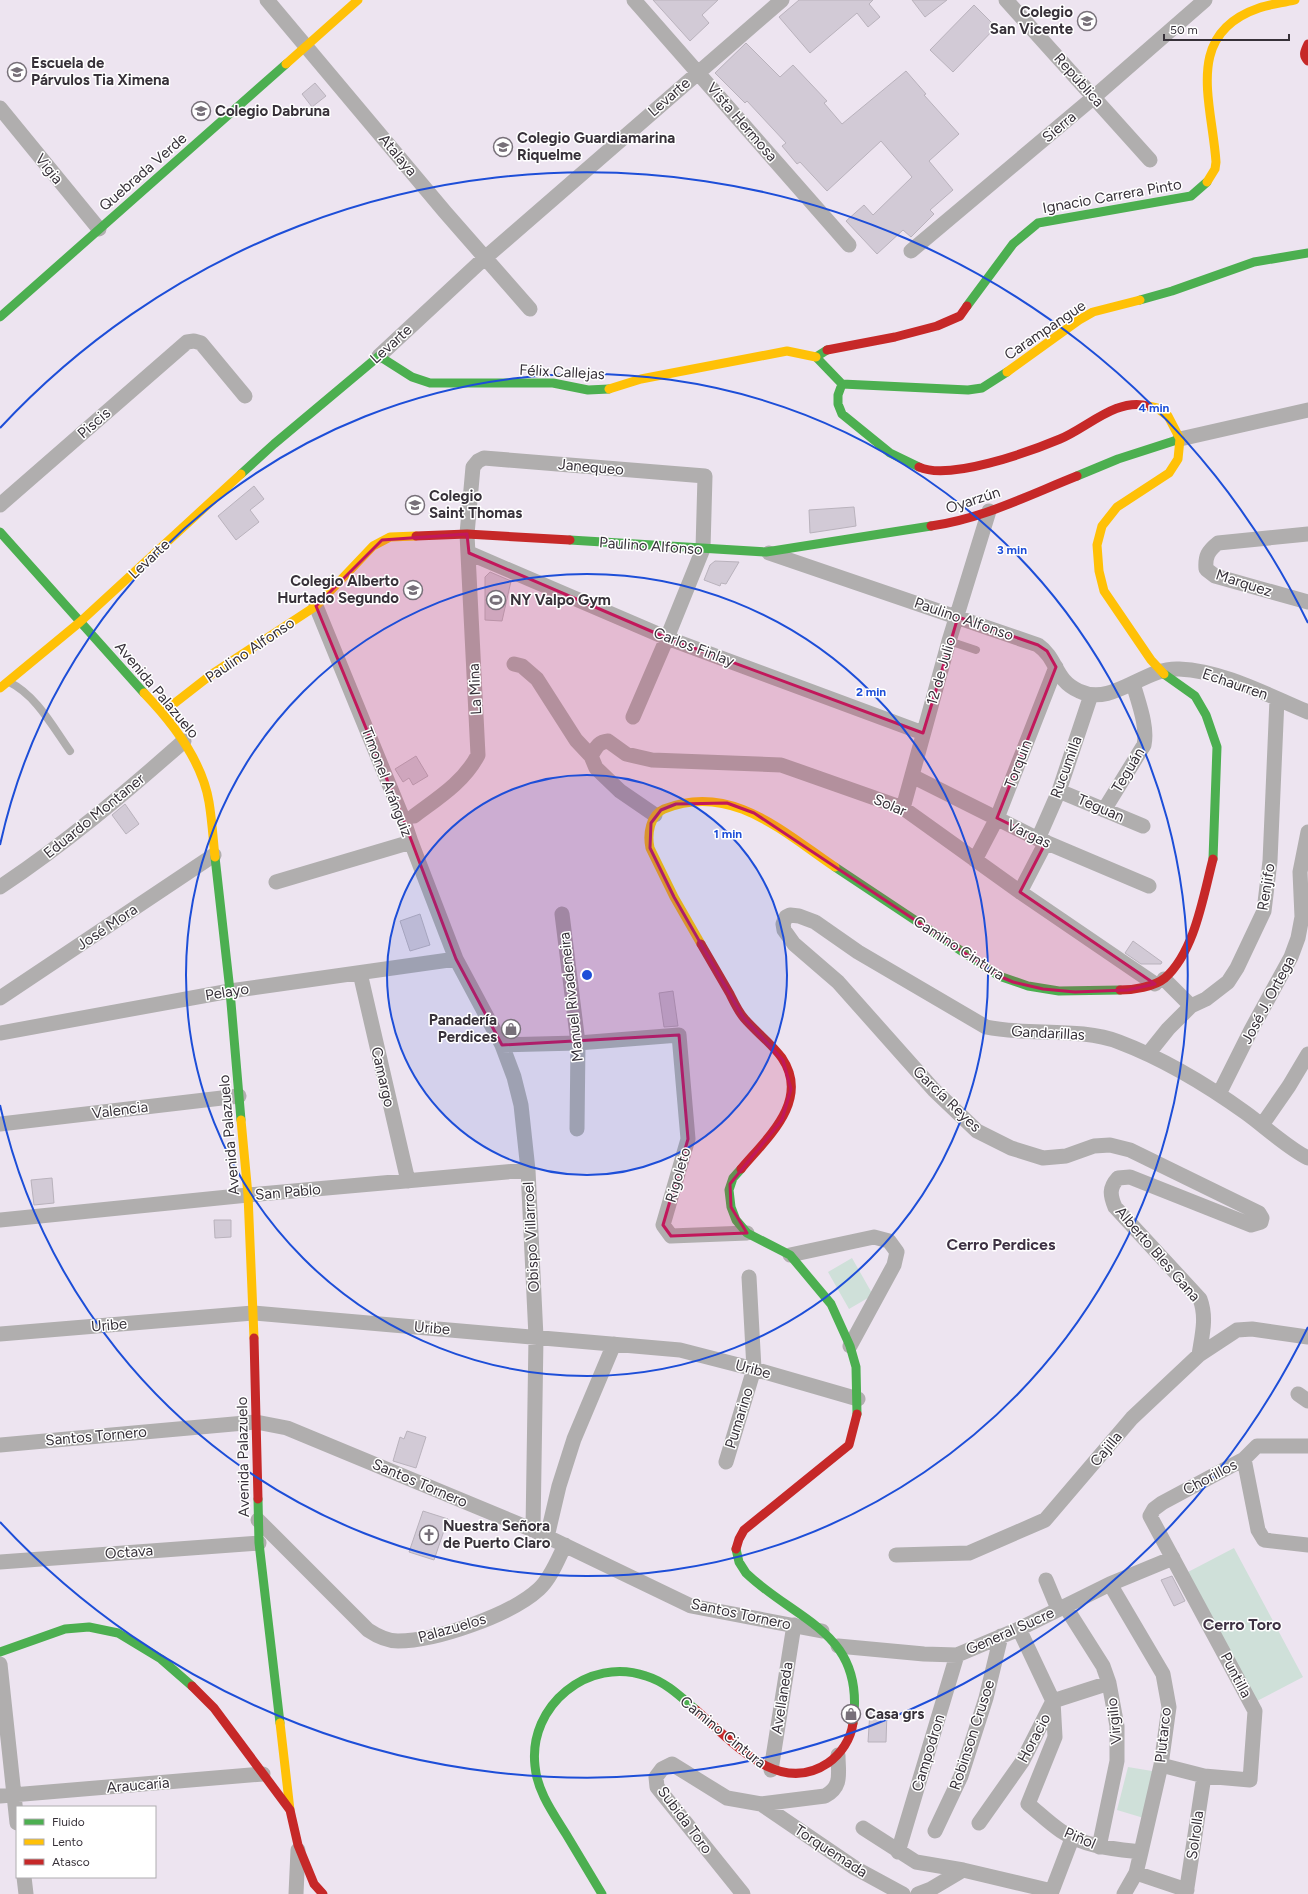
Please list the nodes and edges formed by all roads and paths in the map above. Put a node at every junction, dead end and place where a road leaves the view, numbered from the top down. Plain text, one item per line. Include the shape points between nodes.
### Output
1 (267, 0) edge
2 (358, 0) edge
3 (634, 0) edge
4 (782, 0) edge
5 (1006, 0) edge
6 (1205, 0) edge
7 (1295, 0) edge
8 (1308, 44) edge
9 (307, 46) junction
10 (1308, 62) edge
11 (698, 72) junction
12 (1094, 97) junction
13 (0, 109) edge
14 (1150, 160) dead end
15 (99, 229) junction
16 (849, 245) dead end
17 (911, 251) dead end
18 (1308, 253) edge
19 (486, 259) junction
20 (530, 309) dead end
21 (0, 317) edge
22 (380, 356) junction
23 (816, 357) junction
24 (842, 384) junction
25 (245, 396) dead end
26 (1308, 410) edge
27 (1180, 439) junction
28 (0, 505) edge
29 (989, 511) junction
30 (0, 532) edge
31 (467, 534) junction
32 (1308, 534) edge
33 (703, 549) junction
34 (766, 552) junction
35 (469, 553) junction
36 (1308, 602) edge
37 (316, 606) junction
38 (958, 616) junction
39 (80, 622) junction
40 (667, 638) junction
41 (949, 641) junction
42 (976, 650) dead end
43 (514, 664) dead end
44 (1056, 667) junction
45 (1159, 670) junction
46 (9, 682) junction
47 (1133, 683) junction
48 (0, 688) edge
49 (1091, 695) junction
50 (1277, 699) junction
51 (1308, 712) edge
52 (162, 714) junction
53 (633, 717) dead end
54 (923, 733) junction
55 (184, 741) junction
56 (70, 751) dead end
57 (591, 756) junction
58 (912, 776) junction
59 (1058, 791) junction
60 (903, 808) junction
61 (1104, 810) junction
62 (414, 816) dead end
63 (655, 816) junction
64 (997, 818) junction
65 (1143, 826) dead end
66 (1042, 840) junction
67 (1307, 841) edge
68 (411, 842) junction
69 (214, 855) junction
70 (975, 860) junction
71 (276, 882) dead end
72 (1149, 886) dead end
73 (0, 888) edge
74 (1020, 892) junction
75 (562, 914) dead end
76 (786, 918) joint
77 (456, 959) junction
78 (360, 973) junction
79 (1160, 981) junction
80 (230, 991) junction
81 (0, 998) edge
82 (1192, 1006) junction
83 (0, 1033) edge
84 (578, 1042) junction
85 (502, 1045) junction
86 (1148, 1054) junction
87 (1308, 1054) edge
88 (1219, 1094) junction
89 (240, 1096) junction
90 (0, 1124) edge
91 (1262, 1125) junction
92 (577, 1129) dead end
93 (1308, 1158) edge
94 (528, 1170) junction
95 (408, 1181) junction
96 (248, 1195) junction
97 (0, 1220) edge
98 (1251, 1225) joint
99 (747, 1233) junction
100 (790, 1255) junction
101 (749, 1277) dead end
102 (253, 1313) junction
103 (0, 1334) edge
104 (536, 1337) junction
105 (1308, 1337) edge
106 (614, 1344) junction
107 (850, 1346) junction
108 (1199, 1355) junction
109 (754, 1369) junction
110 (858, 1399) junction
111 (256, 1422) junction
112 (0, 1445) edge
113 (1308, 1446) edge
114 (1244, 1459) junction
115 (726, 1462) dead end
116 (258, 1520) junction
117 (532, 1530) junction
118 (547, 1537) junction
119 (259, 1542) junction
120 (565, 1545) junction
121 (1308, 1545) edge
122 (896, 1555) dead end
123 (1172, 1558) junction
124 (0, 1562) edge
125 (1046, 1580) dead end
126 (1110, 1584) junction
127 (1062, 1607) junction
128 (794, 1625) junction
129 (1018, 1629) junction
130 (824, 1631) junction
131 (1001, 1636) junction
132 (838, 1646) junction
133 (0, 1652) edge
134 (957, 1654) junction
135 (0, 1664) edge
136 (1109, 1683) junction
137 (1053, 1701) junction
138 (838, 1755) junction
139 (1161, 1765) junction
140 (771, 1770) junction
141 (263, 1774) junction
142 (1204, 1776) junction
143 (7, 1796) edge
144 (761, 1804) junction
145 (290, 1810) junction
146 (16, 1820) edge
147 (979, 1824) dead end
148 (863, 1828) dead end
149 (935, 1831) dead end
150 (1073, 1836) junction
151 (298, 1845) junction
152 (1099, 1847) junction
153 (898, 1852) junction
154 (1141, 1852) junction
155 (963, 1870) junction
156 (1136, 1874) junction
157 (24, 1878) edge
158 (1187, 1892) edge
159 (26, 1894) edge
160 (296, 1894) edge
161 (323, 1894) edge
162 (602, 1894) edge
163 (743, 1894) edge
164 (903, 1894) edge
165 (918, 1894) edge
166 (1124, 1894) edge

1 - 9 street, Atalaya
2 - 9 main road, Quebrada Verde
3 - 11 street, Vista Hermosa
4 - 11 street, Levarte
5 - 12 street, República
6 - 12 street, Sierra
7 - 23 main road, Ignacio Carrera Pinto via 1254,9 1232,20 1218,34 1208,53 1206,77 1216,167 1207,183 1191,196 1038,223 1013,244 960,316 937,326 895,337 828,349
8 - 10 main road via 1304,52
9 - 15 main road, Quebrada Verde
9 - 19 street, Atalaya
11 - 16 street, Vista Hermosa
11 - 19 street, Levarte
12 - 14 street, República
12 - 17 street, Sierra
13 - 15 street, Vigia
15 - 21 main road, Quebrada Verde
18 - 24 main road, Carampangue via 1254,262 1172,290 1093,312 982,388 936,389
19 - 20 street, Atalaya
19 - 22 street, Levarte
22 - 23 main road, Félix Callejas via 412,377 430,383 553,383 588,390 618,387 641,379 787,350
22 - 39 main road, Levarte via 274,444
23 - 24 main road
24 - 27 main road via 838,404 842,414 890,453 928,471 961,470 993,462 1060,440 1119,407 1139,402 1157,408 1168,416
25 - 28 street, Piscis via 201,343 194,340 187,342
26 - 27 street
27 - 29 main road, Oyarzún via 1112,462
27 - 45 main road via 1178,460 1169,473 1117,507 1102,526 1097,545 1104,591
29 - 34 main road, Oyarzún via 953,523
29 - 38 street, 12 de Julio
30 - 39 main road, Avenida Palazuelo
31 - 33 main road, Paulino Alfonso
31 - 33 street, Janequeo via 473,467 484,458 705,476
31 - 35 street, La Mina
31 - 37 main road, Paulino Alfonso via 390,537 382,540 373,546
32 - 36 street, Marquez via 1218,543 1205,559 1206,569 1215,576
33 - 34 main road, Paulino Alfonso
33 - 40 street
34 - 38 street, Paulino Alfonso
35 - 40 street, Carlos Finlay
35 - 62 street, La Mina via 478,755 470,769 454,785
37 - 52 main road, Paulino Alfonso via 212,674
37 - 68 street, Timonel Aránguiz
38 - 41 street, 12 de Julio
38 - 44 street, Paulino Alfonso via 1038,645 1047,651
39 - 46 main road, Levarte
39 - 52 main road, Avenida Palazuelo
40 - 53 street
40 - 54 street, Carlos Finlay
41 - 42 lane
41 - 54 street, 12 de Julio
43 - 57 street via 522,666 537,679 576,740
44 - 49 street, Paulino Alfonso via 1066,684
44 - 64 street, Torquin
45 - 47 street
45 - 50 street, Echaurren via 1178,668 1203,672 1229,679
45 - 79 main road via 1196,696 1206,715 1217,747 1213,859 1197,921 1180,960
46 - 48 main road, Levarte
46 - 56 lane via 22,688 30,697
47 - 49 street via 1120,690
47 - 61 street, Teguán via 1143,724 1144,746
49 - 59 street, Rucumilla
50 - 51 street, Echaurren
50 - 82 street, Renjifo via 1270,860 1264,911 1228,982 1206,1000
52 - 55 main road, Avenida Palazuelo
54 - 58 street, 12 de Julio
55 - 69 main road, Avenida Palazuelo via 206,785
55 - 73 street, Eduardo Montaner via 114,802
57 - 60 street, Solar via 596,747 608,741 626,754 652,760 774,764
57 - 63 street via 596,768 608,781
58 - 60 street, 12 de Julio
58 - 64 street, Vargas
59 - 61 street, Teguan
59 - 66 street, Rucumilla
60 - 70 street, Solar
61 - 65 street, Teguan
63 - 79 main road, Camino Cintura via 661,810 676,804 705,801 727,803 754,813 999,976 1013,982 1043,990 1075,992 1128,990
63 - 99 main road, Camino Cintura via 648,840 674,897 743,1017 777,1052 790,1079 790,1100 782,1120 730,1184 731,1206 736,1220
64 - 66 street, Vargas
64 - 70 street, Torquin
66 - 72 street, Vargas
66 - 74 street, Rucumilla
67 - 88 street, José J. Ortega via 1300,872 1302,917 1296,944 1272,996 1251,1030
68 - 71 street
68 - 77 street, Timonel Aránguiz
69 - 80 main road, Avenida Palazuelo
69 - 81 street, José Mora
70 - 74 street, Solar
74 - 79 street, Solar
75 - 84 street, Manuel Rivadeneira
76 - 86 street, Gandarillas via 790,915 799,916 815,922 858,952 986,1027 1004,1031 1095,1036 1118,1041
76 - 98 street, García Reyes via 784,930 794,944 838,982 934,1090 977,1131 1011,1148 1043,1158 1066,1156 1094,1146 1110,1144 1130,1150 1259,1213 1261,1222
77 - 78 street, Pelayo
77 - 85 street, Obispo Villarroel
78 - 80 street, Pelayo
78 - 95 street, Camargo
79 - 82 street, Solar
80 - 83 street, Pelayo
80 - 89 main road, Avenida Palazuelo
82 - 86 street, Renjifo
84 - 85 street
84 - 92 street, Manuel Rivadeneira
84 - 99 street, Rigoleto via 679,1035 688,1139 663,1225 671,1236
85 - 94 street, Obispo Villarroel via 521,1105
86 - 88 street, Gandarillas
87 - 91 street
88 - 91 street, Gandarillas
89 - 90 street, Valencia
89 - 96 main road, Avenida Palazuelo
91 - 93 street, Gandarillas
94 - 95 street, San Pablo
94 - 104 street, Obispo Villarroel
95 - 96 street, San Pablo
96 - 97 street, San Pablo
96 - 102 main road, Avenida Palazuelo
98 - 108 street, Alberto Bles Gana via 1130,1177 1118,1178 1112,1185 1110,1196 1115,1207 1200,1299 1205,1320
99 - 100 main road, Camino Cintura
100 - 107 main road, Camino Cintura via 831,1304
100 - 107 street via 874,1237 889,1241 896,1252 894,1265
101 - 109 street, Pumarino
102 - 103 street, Uribe
102 - 104 street, Uribe
102 - 111 main road, Avenida Palazuelo
104 - 106 street, Uribe
104 - 117 street, Obispo Villarroel
105 - 108 street, Cajilla via 1252,1328 1237,1330
106 - 109 street, Uribe via 680,1350
106 - 118 street via 574,1439
107 - 110 main road, Camino Cintura via 856,1367
108 - 122 street, Cajilla via 1132,1418 1045,1520 969,1552
109 - 110 street, Uribe
109 - 115 street, Pumarino
110 - 130 main road, Camino Cintura via 857,1415 849,1445 748,1526 737,1543 738,1560 747,1574
111 - 112 street, Santos Tornero
111 - 116 main road, Avenida Palazuelo
111 - 117 street, Santos Tornero via 288,1428
113 - 114 street via 1257,1446
114 - 121 street, Chorillos via 1258,1530 1264,1540
114 - 123 street, Chorillos via 1154,1509 1150,1516
116 - 119 main road, Avenida Palazuelo
116 - 120 street, Palazuelos via 368,1630 380,1638 397,1641 422,1639 459,1629 492,1617 530,1597 549,1575
117 - 118 street, Santos Tornero
118 - 120 street, Santos Tornero
119 - 124 street, Octava
119 - 145 main road, Avenida Palazuelo
120 - 128 street, Santos Tornero via 692,1606
123 - 126 street, General Sucre
123 - 142 street, Puntilla via 1255,1711 1250,1780
125 - 127 street, Virgilio
126 - 127 street, General Sucre
126 - 139 street, Plutarco via 1163,1674 1169,1707
127 - 129 street, General Sucre
127 - 136 street, Virgilio via 1102,1666
128 - 130 street, Santos Tornero
128 - 140 street, Avellaneda
129 - 131 street, General Sucre
129 - 137 street
130 - 132 main road, Camino Cintura
131 - 134 street, General Sucre
131 - 149 street, Robinson Crusoe via 986,1698 961,1776
132 - 134 street, General Sucre via 924,1654
132 - 138 main road, Camino Cintura via 848,1665 854,1700 850,1734
133 - 141 main road via 77,1627 104,1628 118,1632 161,1659 198,1691 228,1726
134 - 153 street, Campodron
135 - 143 street
136 - 137 street, Horacio
136 - 152 street, Virgilio via 1117,1726 1117,1761
137 - 147 street, Horacio via 1022,1762
137 - 150 street, Piñol via 1055,1737 1028,1804 1062,1832
138 - 140 main road, Camino Cintura via 829,1763 808,1773 786,1774
138 - 144 street, Subida Toro via 838,1785 834,1792 825,1796
139 - 142 street
139 - 154 street, Plutarco
140 - 162 main road, Camino Cintura via 757,1762 670,1688 647,1676 622,1671 609,1672 583,1679 570,1686 542,1719 534,1747 536,1775 547,1801
141 - 143 street, Araucaria
141 - 145 main road
142 - 158 street, Solrolla
143 - 146 street
144 - 163 street, Subida Toro via 727,1798 672,1764 656,1776 657,1787
144 - 164 street, Torquemada via 855,1868
145 - 151 main road, Avenida Palazuelo
148 - 153 street
150 - 152 street, Piñol
150 - 155 street via 1052,1891
151 - 160 street
151 - 161 main road, Avenida Palazuelo via 314,1884
152 - 154 street, Piñol
153 - 155 street via 916,1862
154 - 156 street, Plutarco
155 - 165 street
156 - 158 street
156 - 166 street, Plutarco
157 - 159 street

